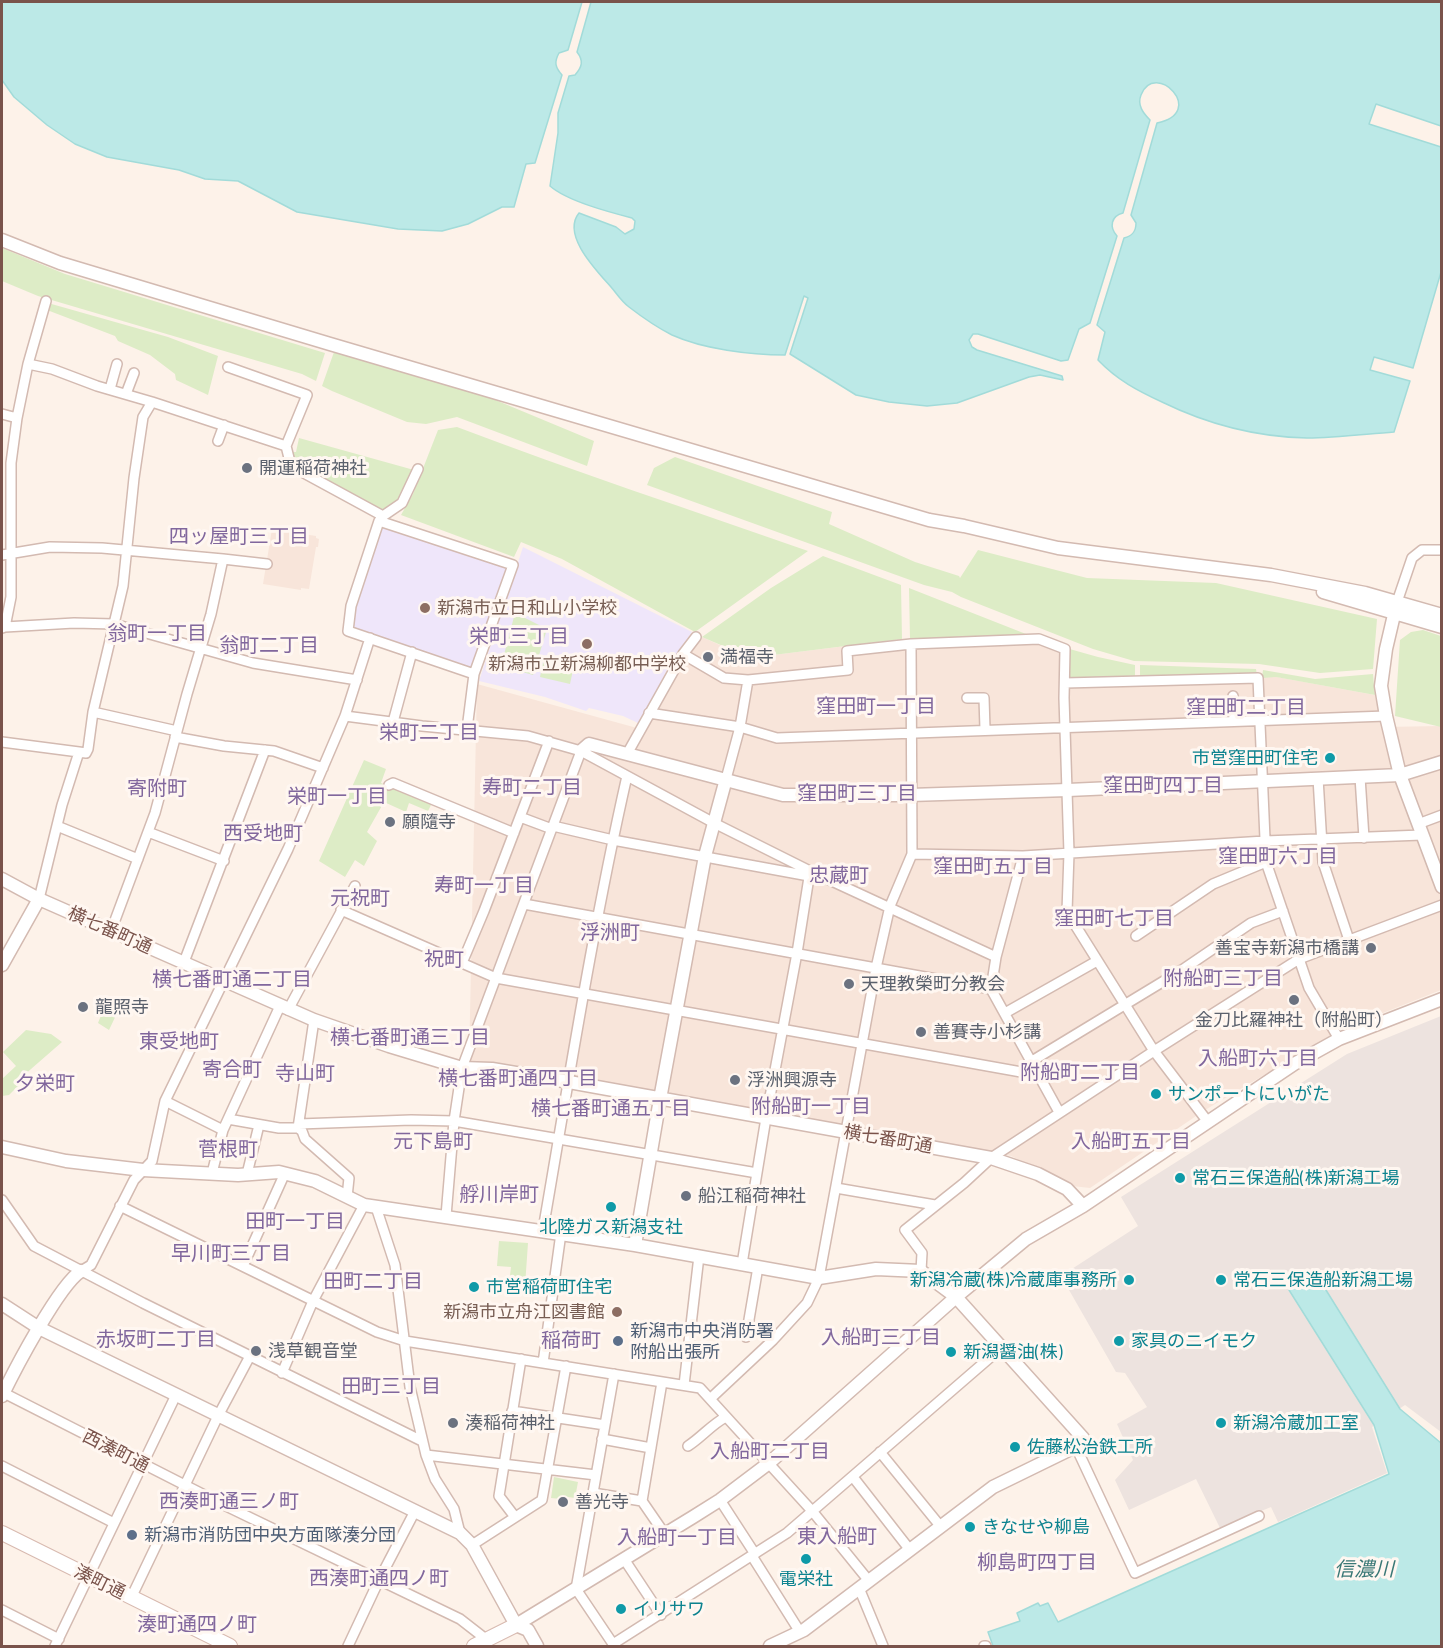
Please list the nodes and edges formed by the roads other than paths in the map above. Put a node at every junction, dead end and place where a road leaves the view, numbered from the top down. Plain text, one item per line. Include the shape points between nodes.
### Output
1 (2, 240) edge
2 (46, 301) dead end
3 (28, 364) junction
4 (117, 364) dead end
5 (228, 367) dead end
6 (134, 373) dead end
7 (110, 389) junction
8 (126, 394) junction
9 (152, 402) junction
10 (2, 414) edge
11 (17, 418) junction
12 (224, 425) junction
13 (218, 441) dead end
14 (286, 446) junction
15 (2, 451) edge
16 (14, 451) junction
17 (418, 469) dead end
18 (381, 518) junction
19 (1442, 550) edge
20 (126, 551) junction
21 (6, 554) edge
22 (223, 559) junction
23 (267, 564) dead end
24 (1396, 608) junction
25 (1442, 615) edge
26 (114, 624) junction
27 (1442, 627) edge
28 (3, 628) edge
29 (696, 637) dead end
30 (370, 638) junction
31 (911, 644) junction
32 (202, 649) junction
33 (412, 652) junction
34 (683, 654) junction
35 (474, 674) junction
36 (357, 680) junction
37 (748, 680) junction
38 (1065, 682) junction
39 (1233, 696) dead end
40 (966, 698) dead end
41 (93, 712) junction
42 (650, 712) junction
43 (345, 716) junction
44 (1386, 716) junction
45 (1259, 720) junction
46 (1234, 721) junction
47 (393, 722) junction
48 (1066, 727) junction
49 (740, 728) junction
50 (467, 729) junction
51 (985, 729) junction
52 (913, 732) junction
53 (176, 734) junction
54 (549, 741) junction
55 (2, 742) edge
56 (265, 750) junction
57 (581, 751) junction
58 (79, 752) junction
59 (627, 754) junction
60 (1442, 762) edge
61 (323, 768) junction
62 (1400, 775) junction
63 (627, 776) junction
64 (1360, 777) junction
65 (1318, 778) junction
66 (726, 779) junction
67 (1264, 781) junction
68 (389, 785) dead end
69 (1068, 790) junction
70 (912, 795) junction
71 (1442, 815) edge
72 (520, 817) junction
73 (714, 823) junction
74 (57, 826) junction
75 (552, 827) junction
76 (1420, 829) junction
77 (148, 832) junction
78 (514, 833) junction
79 (1364, 837) junction
80 (1322, 839) junction
81 (613, 840) junction
82 (1265, 841) junction
83 (1069, 853) junction
84 (912, 854) junction
85 (705, 856) junction
86 (1023, 856) junction
87 (1436, 856) edge
88 (138, 859) junction
89 (224, 861) junction
90 (1266, 862) junction
91 (809, 874) junction
92 (2, 879) edge
93 (448, 882) dead end
94 (355, 886) dead end
95 (459, 886) dead end
96 (1442, 887) edge
97 (39, 899) junction
98 (524, 904) junction
99 (1442, 905) edge
100 (890, 906) junction
101 (341, 910) junction
102 (1283, 911) junction
103 (598, 917) junction
104 (111, 931) junction
105 (691, 934) junction
106 (1136, 936) dead end
107 (1349, 940) junction
108 (797, 953) junction
109 (996, 957) junction
110 (1299, 958) junction
111 (1097, 961) junction
112 (184, 962) junction
113 (462, 963) junction
114 (2, 965) edge
115 (876, 968) junction
116 (496, 978) junction
117 (223, 980) junction
118 (991, 989) junction
119 (585, 994) junction
120 (1442, 999) edge
121 (1125, 1005) junction
122 (284, 1008) junction
123 (678, 1011) junction
124 (1005, 1013) junction
125 (314, 1020) junction
126 (783, 1030) junction
127 (1339, 1039) junction
128 (862, 1045) junction
129 (1154, 1051) junction
130 (1032, 1061) junction
131 (462, 1068) junction
132 (1038, 1075) junction
133 (568, 1082) junction
134 (660, 1099) junction
135 (165, 1101) junction
136 (1059, 1112) junction
137 (766, 1118) junction
138 (228, 1119) junction
139 (454, 1121) junction
140 (1208, 1122) junction
141 (259, 1125) junction
142 (298, 1126) junction
143 (224, 1130) junction
144 (847, 1132) junction
145 (559, 1139) junction
146 (2, 1147) edge
147 (651, 1155) junction
148 (991, 1158) junction
149 (143, 1170) junction
150 (212, 1173) junction
151 (285, 1173) junction
152 (757, 1173) junction
153 (247, 1174) junction
154 (836, 1188) junction
155 (347, 1197) junction
156 (2, 1200) edge
157 (935, 1204) junction
158 (120, 1206) junction
159 (370, 1206) junction
160 (1083, 1206) junction
161 (446, 1216) junction
162 (543, 1230) junction
163 (561, 1233) junction
164 (635, 1245) junction
165 (699, 1256) junction
166 (742, 1264) junction
167 (243, 1266) junction
168 (758, 1267) junction
169 (81, 1271) junction
170 (921, 1271) junction
171 (819, 1278) junction
172 (956, 1297) junction
173 (313, 1301) junction
174 (2, 1304) edge
175 (39, 1328) junction
176 (746, 1337) dead end
177 (405, 1341) junction
178 (1001, 1348) junction
179 (250, 1356) junction
180 (521, 1359) junction
181 (543, 1363) junction
182 (566, 1366) junction
183 (282, 1372) junction
184 (614, 1374) junction
185 (662, 1382) junction
186 (684, 1385) junction
187 (2, 1394) edge
188 (176, 1395) junction
189 (710, 1399) junction
190 (512, 1411) junction
191 (218, 1416) junction
192 (726, 1417) junction
193 (557, 1418) junction
194 (605, 1425) junction
195 (602, 1439) junction
196 (422, 1441) junction
197 (688, 1446) dead end
198 (1076, 1447) junction
199 (651, 1448) junction
200 (880, 1452) junction
201 (426, 1455) junction
202 (769, 1463) junction
203 (142, 1464) junction
204 (505, 1464) junction
205 (2, 1466) edge
206 (548, 1469) junction
207 (596, 1475) junction
208 (854, 1477) junction
209 (185, 1485) junction
210 (593, 1493) junction
211 (720, 1500) junction
212 (642, 1501) junction
213 (415, 1511) junction
214 (813, 1512) junction
215 (1259, 1516) dead end
216 (515, 1517) junction
217 (114, 1523) junction
218 (941, 1527) junction
219 (2, 1533) edge
220 (460, 1533) junction
221 (664, 1533) junction
222 (472, 1545) junction
223 (910, 1550) junction
224 (754, 1555) junction
225 (624, 1559) junction
226 (89, 1577) junction
227 (379, 1580) junction
228 (864, 1585) junction
229 (576, 1589) junction
230 (131, 1598) junction
231 (2, 1610) edge
232 (661, 1615) junction
233 (516, 1625) junction
234 (800, 1632) junction
235 (57, 1643) edge
236 (481, 1643) edge
237 (230, 1647) edge
238 (348, 1647) edge
239 (537, 1647) edge
240 (770, 1647) edge
241 (883, 1647) edge

1 - 24 street via 60,263 330,345 929,520 1058,548 1271,575 1365,593
2 - 3 street
3 - 7 street
3 - 11 street
4 - 7 street
5 - 14 street via 307,395
6 - 8 street
7 - 8 street
8 - 9 street
9 - 12 street
9 - 20 street via 143,417
10 - 11 street
11 - 16 street
12 - 13 street
12 - 14 street
14 - 18 street via 291,466
15 - 16 street
16 - 21 street
17 - 18 street via 402,503
18 - 30 street via 351,606 348,631
18 - 35 street via 513,565
19 - 24 street via 1422,550 1412,558
20 - 21 street via 50,547
20 - 22 street
20 - 26 street
21 - 28 street via 11,597
22 - 23 street
22 - 32 street
24 - 25 street
24 - 27 street
24 - 44 street via 1381,686
26 - 28 street
26 - 32 street
26 - 41 street
29 - 34 street
30 - 33 street
30 - 36 street
31 - 37 street via 847,651 848,670
31 - 38 street via 1039,639 1065,649
31 - 52 street
32 - 36 street via 254,663
32 - 53 street
33 - 35 street
33 - 47 street
34 - 37 street via 724,678
34 - 42 street
35 - 50 street
36 - 43 street
37 - 49 street
38 - 45 street via 1258,678
38 - 48 street
39 - 46 street
40 - 51 street via 984,698
41 - 53 street
41 - 58 street via 86,753
42 - 49 street
42 - 59 street
43 - 47 street
43 - 61 street
44 - 45 street
44 - 62 street
45 - 46 street
45 - 67 street
46 - 48 street
47 - 50 street
48 - 51 street
48 - 69 street
49 - 52 street via 777,738
49 - 66 street
50 - 54 street
51 - 52 street
52 - 70 street
53 - 56 street via 224,746
53 - 77 street
54 - 57 street
54 - 72 street
55 - 58 street
56 - 61 street
56 - 89 street
57 - 59 street via 589,744
57 - 63 street
57 - 75 street
58 - 74 street
59 - 66 street
60 - 62 street
61 - 117 street
62 - 64 street
62 - 76 street
63 - 73 street
63 - 81 street
64 - 65 street
64 - 79 street
65 - 67 street
65 - 80 street
66 - 70 street via 783,795
66 - 73 street
67 - 69 street
67 - 82 street
68 - 78 street via 393,783
69 - 70 street
69 - 83 street
70 - 84 street
71 - 76 street
72 - 75 street
72 - 78 street
73 - 85 street
73 - 91 street
74 - 88 street
74 - 97 street
75 - 81 street
75 - 98 street
76 - 79 street
76 - 87 street
77 - 88 street
77 - 89 street
78 - 113 street
79 - 80 street
80 - 82 street
80 - 107 street via 1323,862
81 - 85 street
81 - 103 street
82 - 83 street
82 - 90 street
83 - 86 street
83 - 111 street via 1067,912
84 - 86 street
84 - 100 street
85 - 91 street
85 - 105 street
86 - 109 street
87 - 96 street
88 - 104 street
89 - 112 street
90 - 102 street
90 - 106 street via 1213,884
91 - 100 street
91 - 108 street
92 - 97 street, 横七番町通
93 - 95 street
94 - 101 street
97 - 104 street, 横七番町通
97 - 114 street
98 - 103 street
98 - 116 street
99 - 107 street
100 - 109 street
100 - 115 street
101 - 113 street
101 - 122 street
102 - 110 street
102 - 121 street via 1251,923
103 - 105 street
103 - 119 street
104 - 112 street, 横七番町通
105 - 108 street
105 - 123 street
107 - 110 street
108 - 115 street
108 - 126 street
109 - 118 street
110 - 127 street via 1309,988
110 - 129 street
111 - 121 street
111 - 124 street
112 - 117 street, 横七番町通
113 - 116 street
115 - 118 street
115 - 128 street
116 - 119 street
116 - 131 street
117 - 122 street, 横七番町通
117 - 135 street
118 - 124 street
119 - 123 street
119 - 133 street
120 - 127 street
121 - 129 street
121 - 130 street
122 - 125 street, 横七番町通
122 - 138 street
123 - 126 street
123 - 134 street
124 - 130 street
125 - 131 street, 横七番町通
125 - 142 street
126 - 128 street
126 - 137 street
127 - 140 street
128 - 132 street
128 - 144 street
129 - 136 street
129 - 140 street
130 - 132 street
131 - 133 street, 横七番町通
131 - 139 street
132 - 136 street
133 - 134 street, 横七番町通
133 - 145 street
134 - 137 street, 横七番町通
134 - 147 street
135 - 143 street
135 - 149 street via 152,1161
136 - 148 street
137 - 144 street, 横七番町通
137 - 152 street
138 - 141 street
138 - 143 street
139 - 142 street
139 - 145 street
139 - 161 street
140 - 160 street
141 - 142 street
141 - 153 street
142 - 155 street via 305,1138 349,1178
143 - 150 street
144 - 148 street, 横七番町通
144 - 154 street
145 - 147 street
145 - 162 street
146 - 149 street via 66,1161
147 - 152 street
147 - 164 street
148 - 157 street
148 - 160 street, 横七番町通 via 1055,1182
149 - 150 street
149 - 158 street
150 - 153 street
151 - 153 street
151 - 155 street via 315,1181
151 - 167 street
152 - 166 street
154 - 157 street
154 - 171 street
155 - 159 street
156 - 169 street via 34,1246
157 - 170 street via 905,1230 922,1253
158 - 167 street
158 - 169 street via 91,1265
159 - 161 street
159 - 173 street
159 - 177 street via 395,1264
160 - 172 street via 1026,1239
161 - 162 street
162 - 163 street
163 - 164 street
163 - 181 street
164 - 165 street
165 - 166 street
165 - 186 street
166 - 168 street
167 - 173 street
168 - 171 street
168 - 176 street
169 - 175 street via 72,1276
169 - 179 street
170 - 171 street via 876,1269
170 - 172 street
171 - 189 street via 807,1303
172 - 178 street
172 - 202 street
173 - 177 street
173 - 183 street
174 - 175 street
175 - 187 street
175 - 188 street
177 - 180 street
177 - 196 street
178 - 198 street via 1083,1438 1083,1443
178 - 200 street
179 - 183 street
179 - 191 street
180 - 181 street
180 - 190 street
181 - 182 street
182 - 184 street
182 - 193 street
183 - 196 street
184 - 185 street
184 - 194 street
185 - 186 street
185 - 199 street
186 - 189 street via 700,1388
187 - 203 street, 西湊町通
188 - 191 street
188 - 203 street
189 - 192 street
190 - 193 street
190 - 204 street
191 - 209 street
191 - 213 street
192 - 197 street
192 - 202 street
193 - 194 street
193 - 206 street
194 - 195 street
195 - 199 street
195 - 207 street
196 - 201 street
198 - 215 street via 1135,1573
198 - 218 street via 993,1487
199 - 212 street
200 - 208 street
200 - 218 street
201 - 204 street
201 - 220 street via 435,1479 454,1509
202 - 211 street
202 - 214 street
203 - 209 street, 西湊町通
203 - 217 street
204 - 206 street
204 - 216 street via 499,1496
205 - 217 street
206 - 207 street
206 - 216 street via 542,1500
207 - 210 street
208 - 214 street
208 - 223 street
209 - 227 street, 西湊町通
209 - 230 street
210 - 212 street
210 - 229 street
211 - 221 street
211 - 224 street
212 - 221 street
213 - 220 street
213 - 227 street
214 - 224 street
214 - 228 street
216 - 222 street
217 - 226 street
218 - 223 street
219 - 226 main road, 湊町通
220 - 222 street
221 - 225 street
222 - 233 street
223 - 228 street
224 - 232 street
224 - 234 street
225 - 229 street
225 - 232 street
226 - 230 main road, 湊町通
226 - 235 street
227 - 236 street, 西湊町通 via 460,1619
227 - 238 street
228 - 234 street
228 - 241 street
229 - 232 street via 613,1644
229 - 233 street
230 - 237 main road, 湊町通
231 - 235 street
233 - 236 main road
233 - 239 street via 528,1630
234 - 240 street

